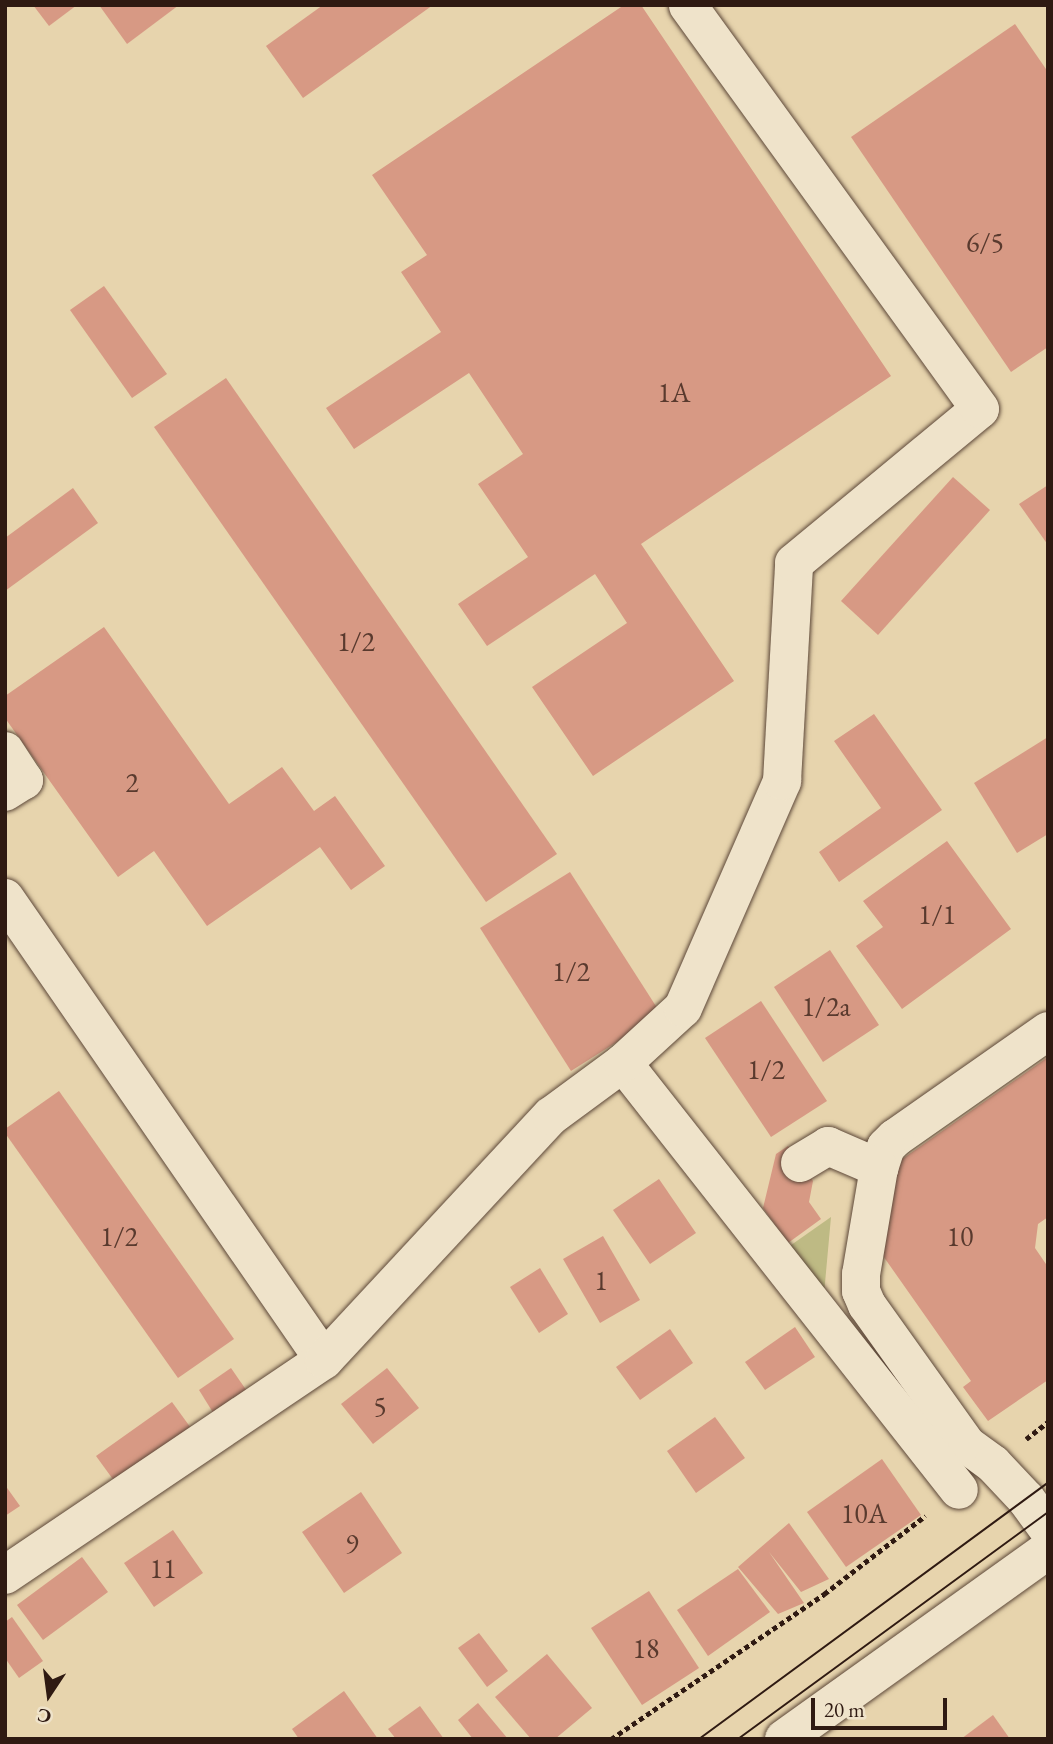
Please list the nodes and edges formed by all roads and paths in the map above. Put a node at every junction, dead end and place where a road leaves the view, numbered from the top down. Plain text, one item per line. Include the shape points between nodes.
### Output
1 (688, 5) edge
2 (5, 751) edge
3 (5, 792) edge
4 (5, 898) edge
5 (1048, 1031) edge
6 (622, 1063) junction
7 (800, 1163) dead end
8 (879, 1168) junction
9 (324, 1360) junction
10 (1048, 1422) edge
11 (993, 1464) junction
12 (959, 1490) joint
13 (1048, 1529) edge
14 (1048, 1550) edge
15 (5, 1575) edge
16 (611, 1739) edge
17 (783, 1739) edge

1 - 6 street via 980,409 794,563 782,781 682,1007
2 - 3 street via 24,779
4 - 9 street
5 - 8 street via 894,1138
6 - 9 street via 551,1116
6 - 12 street
7 - 8 street via 828,1146
8 - 11 street via 861,1291 967,1445
9 - 15 street
10 - 11 path
11 - 13 street
12 - 16 path via 824,1594
14 - 17 street

